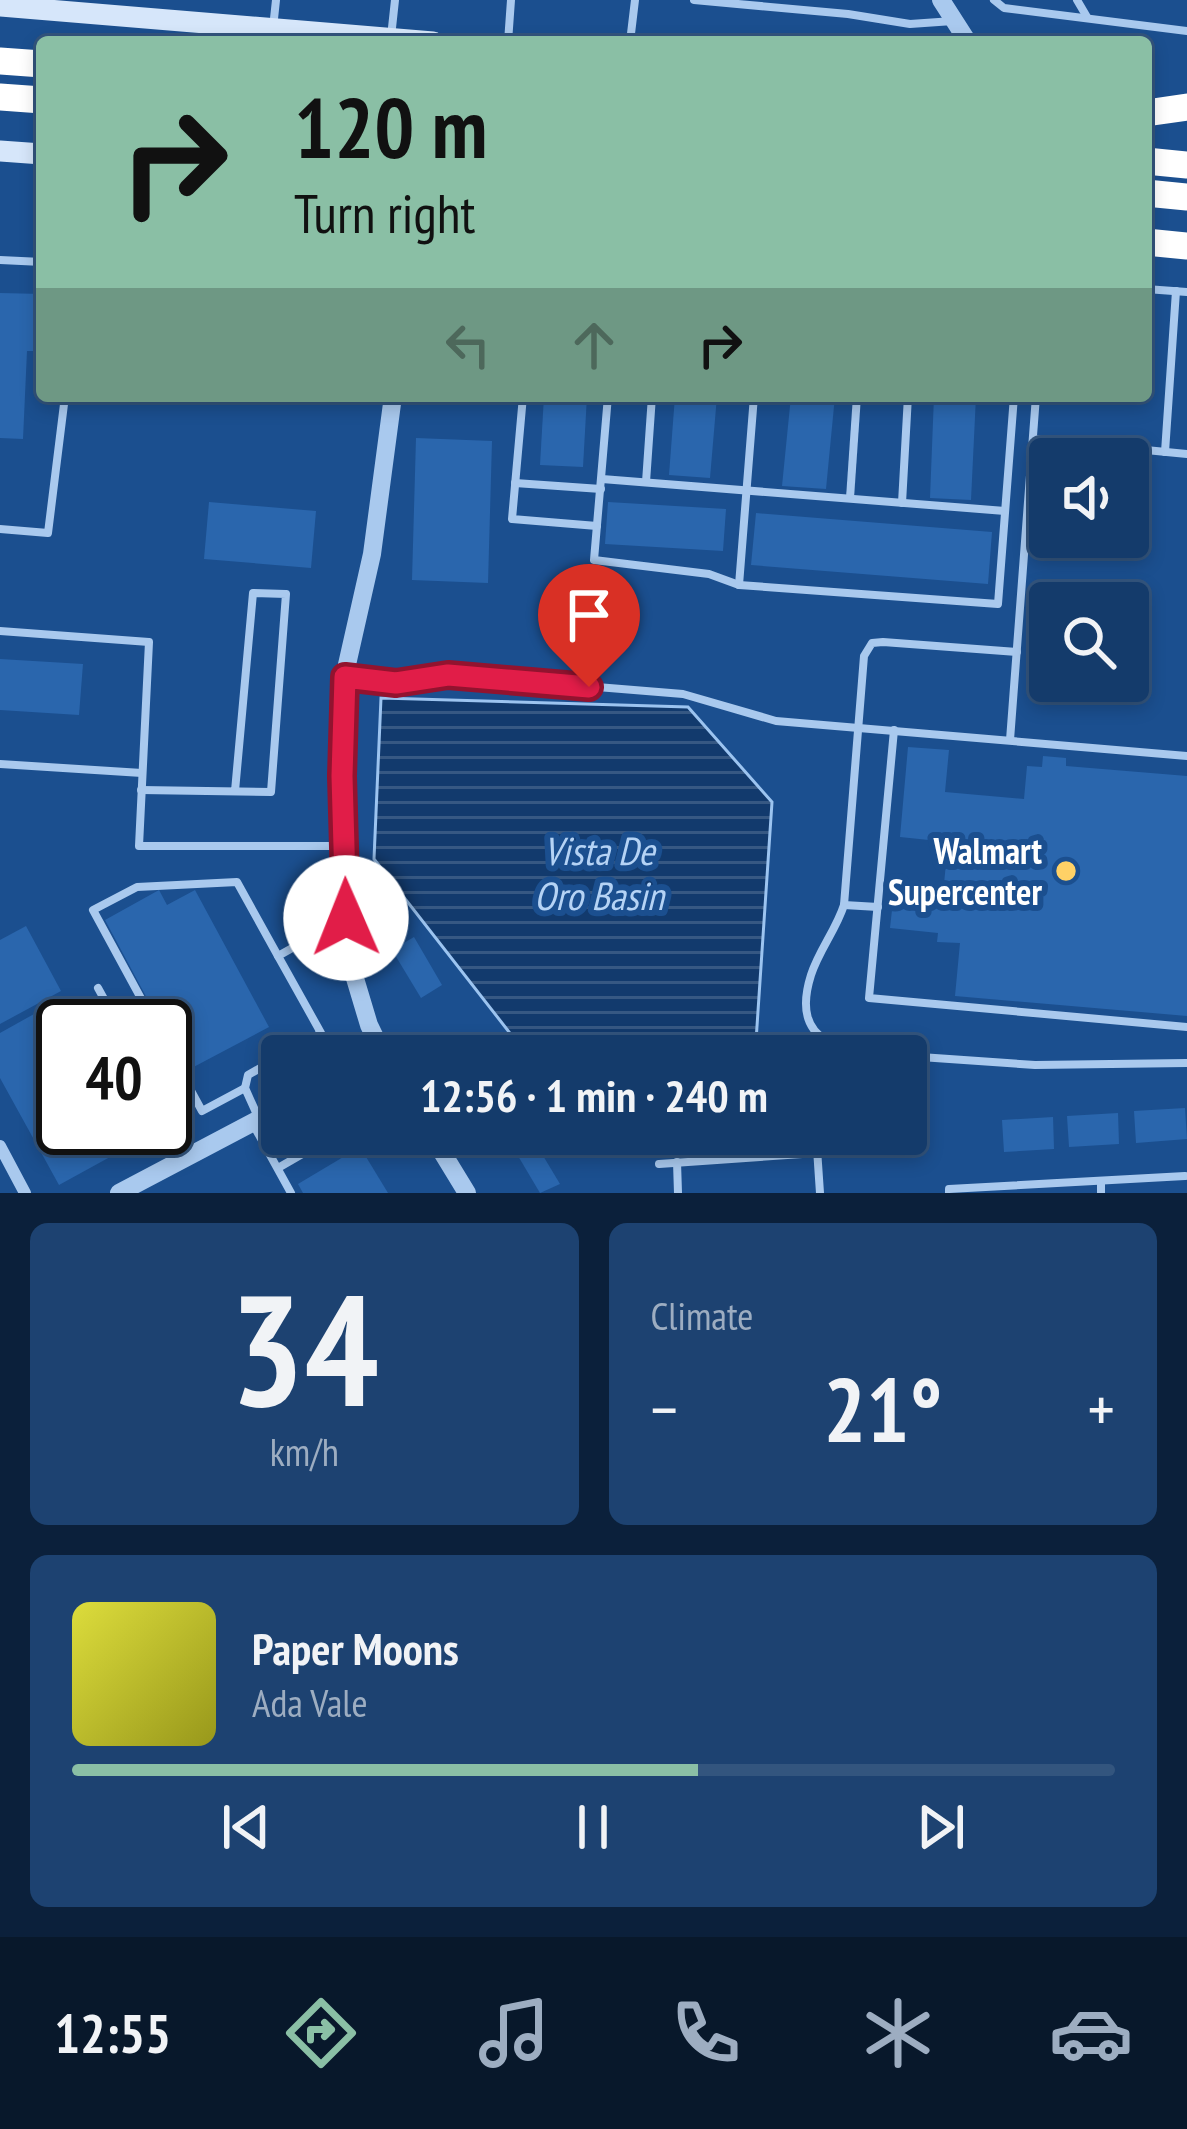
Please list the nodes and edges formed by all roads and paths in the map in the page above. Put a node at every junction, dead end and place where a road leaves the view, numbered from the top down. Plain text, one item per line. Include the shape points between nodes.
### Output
1 (276, 0) edge
2 (395, 0) edge
3 (511, 0) edge
4 (634, 0) edge
5 (694, 0) edge
6 (788, 0) edge
7 (941, 0) edge
8 (994, 0) edge
9 (1077, 0) edge
10 (760, 3) edge
11 (44, 5) edge
12 (0, 6) edge
13 (775, 7) junction
14 (140, 9) edge
15 (1088, 18) junction
16 (955, 21) junction
17 (273, 28) junction
18 (1187, 31) edge
19 (367, 36) edge
20 (391, 36) edge
21 (508, 36) edge
22 (631, 36) edge
23 (964, 36) edge
24 (0, 61) edge
25 (36, 64) edge
26 (0, 97) edge
27 (36, 100) edge
28 (1152, 104) edge
29 (1187, 107) edge
30 (1152, 112) edge
31 (0, 151) edge
32 (36, 154) edge
33 (1152, 161) edge
34 (1187, 164) edge
35 (1152, 194) edge
36 (1187, 197) edge
37 (1152, 247) edge
38 (1187, 250) edge
39 (0, 260) edge
40 (36, 262) edge
41 (1152, 289) edge
42 (1175, 291) junction
43 (1187, 292) edge
44 (64, 402) edge
45 (392, 402) edge
46 (522, 402) edge
47 (608, 402) edge
48 (652, 402) edge
49 (754, 402) edge
50 (857, 402) edge
51 (908, 402) edge
52 (1014, 402) edge
53 (1036, 402) edge
54 (1033, 438) edge
55 (1149, 450) edge
56 (1165, 452) junction
57 (1187, 454) edge
58 (646, 482) junction
59 (515, 483) junction
60 (601, 484) junction
61 (747, 490) junction
62 (1029, 492) edge
63 (850, 498) junction
64 (902, 502) junction
65 (1005, 511) junction
66 (597, 526) junction
67 (0, 530) edge
68 (739, 585) junction
69 (0, 631) edge
70 (1017, 652) junction
71 (345, 677) junction
72 (857, 727) junction
73 (894, 730) junction
74 (1010, 740) junction
75 (1187, 755) edge
76 (0, 764) edge
77 (142, 773) junction
78 (142, 790) junction
79 (235, 791) junction
80 (344, 847) junction
81 (844, 905) junction
82 (879, 907) junction
83 (346, 918) junction
84 (278, 956) junction
85 (98, 988) dead end
86 (104, 999) edge
87 (141, 999) edge
88 (1187, 1028) edge
89 (373, 1035) edge
90 (819, 1035) edge
91 (927, 1057) edge
92 (1187, 1063) edge
93 (245, 1088) junction
94 (192, 1092) edge
95 (261, 1118) edge
96 (256, 1121) junction
97 (0, 1146) edge
98 (192, 1153) edge
99 (187, 1155) edge
100 (301, 1155) edge
101 (443, 1155) edge
102 (786, 1155) edge
103 (817, 1155) edge
104 (676, 1162) junction
105 (659, 1164) dead end
106 (278, 1168) junction
107 (1185, 1176) edge
108 (1101, 1181) junction
109 (25, 1193) edge
110 (119, 1193) edge
111 (291, 1193) edge
112 (466, 1193) edge
113 (678, 1193) edge
114 (820, 1193) edge
115 (949, 1193) edge
116 (1101, 1193) edge

1 - 17 lane
2 - 20 lane
3 - 21 lane
4 - 22 lane
5 - 10 lane
6 - 13 lane
7 - 16 street
8 - 15 lane
9 - 15 lane
10 - 13 lane
11 - 12 main road
11 - 14 main road
13 - 16 lane via 910,24
14 - 17 main road
15 - 18 lane
16 - 23 street
17 - 19 main road
24 - 25 highway
26 - 27 highway
28 - 29 main road
29 - 30 highway
31 - 32 main road
33 - 34 highway
35 - 36 highway
37 - 38 highway
39 - 40 lane
41 - 42 lane
42 - 43 lane
42 - 56 lane
44 - 67 lane via 48,533
45 - 71 street
46 - 59 lane
47 - 60 lane
48 - 58 lane
49 - 61 lane
50 - 63 lane
51 - 64 lane
52 - 65 lane
53 - 54 lane
55 - 56 lane
56 - 57 lane
58 - 60 lane
58 - 61 lane
59 - 60 lane
59 - 66 lane via 512,519
60 - 66 lane
61 - 63 lane
61 - 68 lane
62 - 70 lane
63 - 64 lane
64 - 65 lane
65 - 68 lane via 998,604
66 - 68 lane via 594,560
69 - 77 lane via 149,642
70 - 72 lane via 872,644
70 - 74 lane
71 - 72 lane via 396,683 448,675 683,694 776,721
71 - 80 street
72 - 73 lane
72 - 81 lane
73 - 74 lane
73 - 82 lane
74 - 75 lane
76 - 77 lane
77 - 78 lane
78 - 79 lane
78 - 80 lane via 139,846
79 - 79 lane via 271,792 286,594 253,593
80 - 83 street
81 - 82 lane
81 - 90 lane via 810,977 808,1013
82 - 88 lane via 869,998
83 - 84 lane
83 - 89 street
84 - 87 lane via 237,881 137,887 93,910
84 - 93 lane via 321,1033 248,1075
85 - 86 lane
91 - 92 lane
93 - 94 lane via 202,1111
93 - 96 lane
95 - 96 street
96 - 98 street
96 - 106 lane
97 - 109 street
99 - 110 street
100 - 106 lane
101 - 112 street
102 - 104 lane
103 - 114 lane
104 - 105 lane
104 - 113 lane
106 - 111 lane
107 - 108 lane
108 - 115 lane
108 - 116 lane

